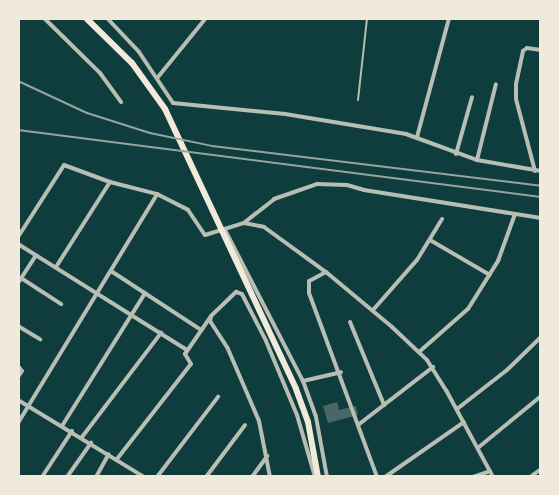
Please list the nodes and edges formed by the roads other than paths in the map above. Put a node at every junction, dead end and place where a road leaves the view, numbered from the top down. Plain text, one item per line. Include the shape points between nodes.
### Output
1 (44, 18) edge
2 (86, 18) edge
3 (107, 18) edge
4 (206, 18) edge
5 (367, 18) edge
6 (449, 18) edge
7 (541, 50) edge
8 (158, 77) junction
9 (496, 84) dead end
10 (472, 97) dead end
11 (358, 100) dead end
12 (121, 102) dead end
13 (417, 137) junction
14 (456, 154) junction
15 (477, 160) junction
16 (535, 171) junction
17 (541, 171) edge
18 (110, 182) junction
19 (157, 194) junction
20 (515, 214) junction
21 (541, 218) edge
22 (442, 219) dead end
23 (244, 223) junction
24 (224, 229) junction
25 (18, 237) edge
26 (430, 240) junction
27 (18, 244) edge
28 (36, 255) junction
29 (56, 267) junction
30 (111, 271) junction
31 (326, 272) junction
32 (490, 275) junction
33 (21, 278) junction
34 (18, 283) edge
35 (98, 293) junction
36 (145, 293) junction
37 (61, 304) dead end
38 (374, 310) junction
39 (132, 315) junction
40 (211, 316) junction
41 (350, 322) dead end
42 (18, 326) edge
43 (201, 330) junction
44 (161, 333) junction
45 (541, 337) edge
46 (40, 339) dead end
47 (187, 350) junction
48 (419, 352) junction
49 (18, 366) edge
50 (433, 367) junction
51 (340, 372) junction
52 (18, 377) edge
53 (303, 381) junction
54 (541, 396) edge
55 (218, 397) dead end
56 (18, 399) edge
57 (28, 405) junction
58 (384, 405) junction
59 (457, 409) junction
60 (464, 422) junction
61 (18, 423) edge
62 (244, 424) dead end
63 (358, 424) junction
64 (62, 426) junction
65 (72, 431) junction
66 (82, 437) junction
67 (92, 443) junction
68 (478, 447) junction
69 (110, 454) junction
70 (267, 456) junction
71 (117, 459) junction
72 (541, 469) edge
73 (490, 471) junction
74 (42, 477) edge
75 (68, 477) edge
76 (96, 477) edge
77 (144, 477) edge
78 (157, 477) edge
79 (206, 477) edge
80 (252, 477) edge
81 (270, 477) edge
82 (317, 477) edge
83 (327, 477) edge
84 (377, 477) edge
85 (385, 477) edge
86 (473, 477) edge
87 (493, 477) edge
88 (530, 477) edge

1 - 12 street via 100,73
2 - 82 main road via 132,63 165,109 296,389 308,422
3 - 8 street
4 - 8 street
5 - 11 lane
6 - 13 street
7 - 16 street via 523,51 516,84 516,99
8 - 13 street via 173,103 285,114
9 - 15 street
10 - 14 street
13 - 14 street
14 - 15 street
15 - 16 street
16 - 17 street
18 - 19 street
18 - 25 street via 64,165
18 - 29 street
19 - 24 street via 188,210 205,235
19 - 30 street
20 - 21 street
20 - 23 street via 347,185 317,184 274,199
20 - 32 street via 507,243
22 - 26 street
23 - 24 street
23 - 31 street via 264,227
24 - 53 street
26 - 32 street
26 - 38 street
27 - 28 street
28 - 29 street
28 - 33 street
29 - 35 street
30 - 35 street
30 - 36 street
31 - 38 street
31 - 51 street via 311,279 307,286
32 - 48 street via 461,317
33 - 34 street
33 - 37 street
35 - 39 street
35 - 57 street
36 - 39 street
36 - 43 street
38 - 48 street
39 - 44 street
39 - 64 street
40 - 43 street
40 - 70 street via 259,421
40 - 82 street via 236,291 242,294 297,415
41 - 58 street
42 - 46 street
43 - 47 street
44 - 47 street
44 - 66 street
45 - 59 street
47 - 71 street via 185,356 191,363
48 - 50 street
49 - 52 street via 22,370
50 - 58 street
50 - 59 street
51 - 53 street
51 - 63 street
53 - 83 street via 316,417
54 - 68 street
55 - 78 street
56 - 57 street
57 - 61 street
57 - 64 street
58 - 63 street
59 - 60 street
60 - 68 street
60 - 85 street
62 - 79 street
63 - 84 street
64 - 65 street
65 - 66 street
65 - 74 street
66 - 67 street
67 - 69 street
67 - 75 street
68 - 73 street
69 - 71 street
69 - 76 street
70 - 80 street
70 - 81 street
71 - 77 street
72 - 88 street
73 - 86 street
73 - 87 street

